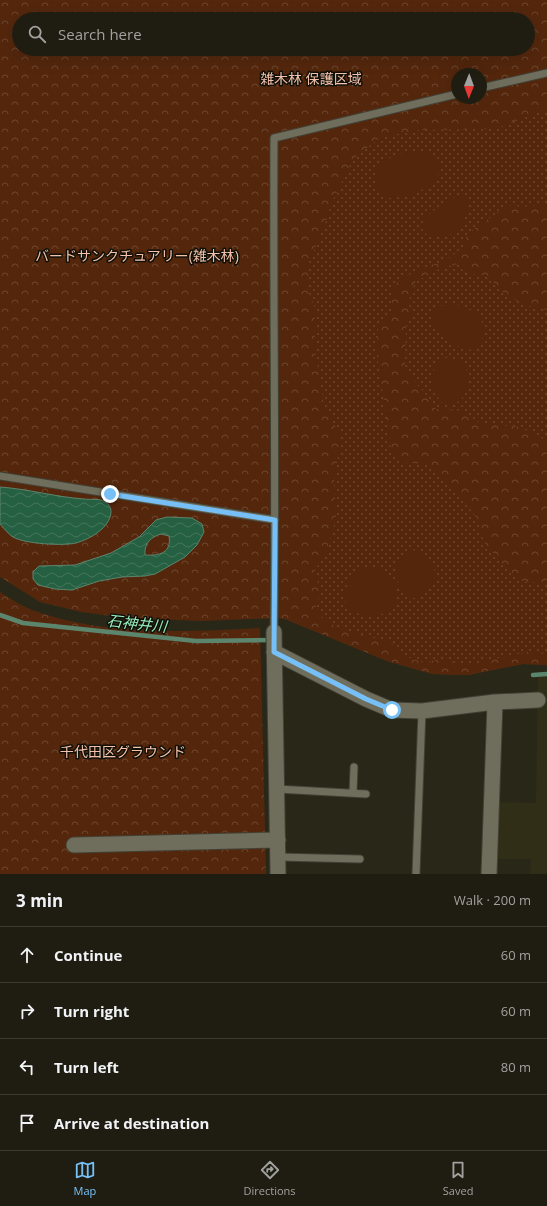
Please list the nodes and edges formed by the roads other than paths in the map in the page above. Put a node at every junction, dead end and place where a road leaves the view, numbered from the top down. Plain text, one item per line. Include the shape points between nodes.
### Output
1 (547, 73) edge
2 (487, 87) edge
3 (451, 95) edge
4 (0, 476) edge
5 (275, 520) junction
6 (274, 632) joint
7 (274, 652) junction
8 (538, 700) dead end
9 (495, 702) junction
10 (422, 712) junction
11 (354, 768) dead end
12 (277, 790) junction
13 (353, 793) junction
14 (366, 794) dead end
15 (278, 840) junction
16 (74, 845) dead end
17 (278, 857) junction
18 (360, 859) dead end
19 (278, 874) edge
20 (416, 874) edge
21 (489, 874) edge

1 - 2 lane
3 - 5 lane via 274,138
4 - 5 lane
5 - 6 lane
6 - 7 street
7 - 10 street via 392,710
7 - 12 street
8 - 9 street
9 - 10 street
9 - 21 street
10 - 20 lane
11 - 13 lane
12 - 13 lane
12 - 15 street
13 - 14 lane
15 - 16 street
15 - 17 street
17 - 18 lane
17 - 19 street

